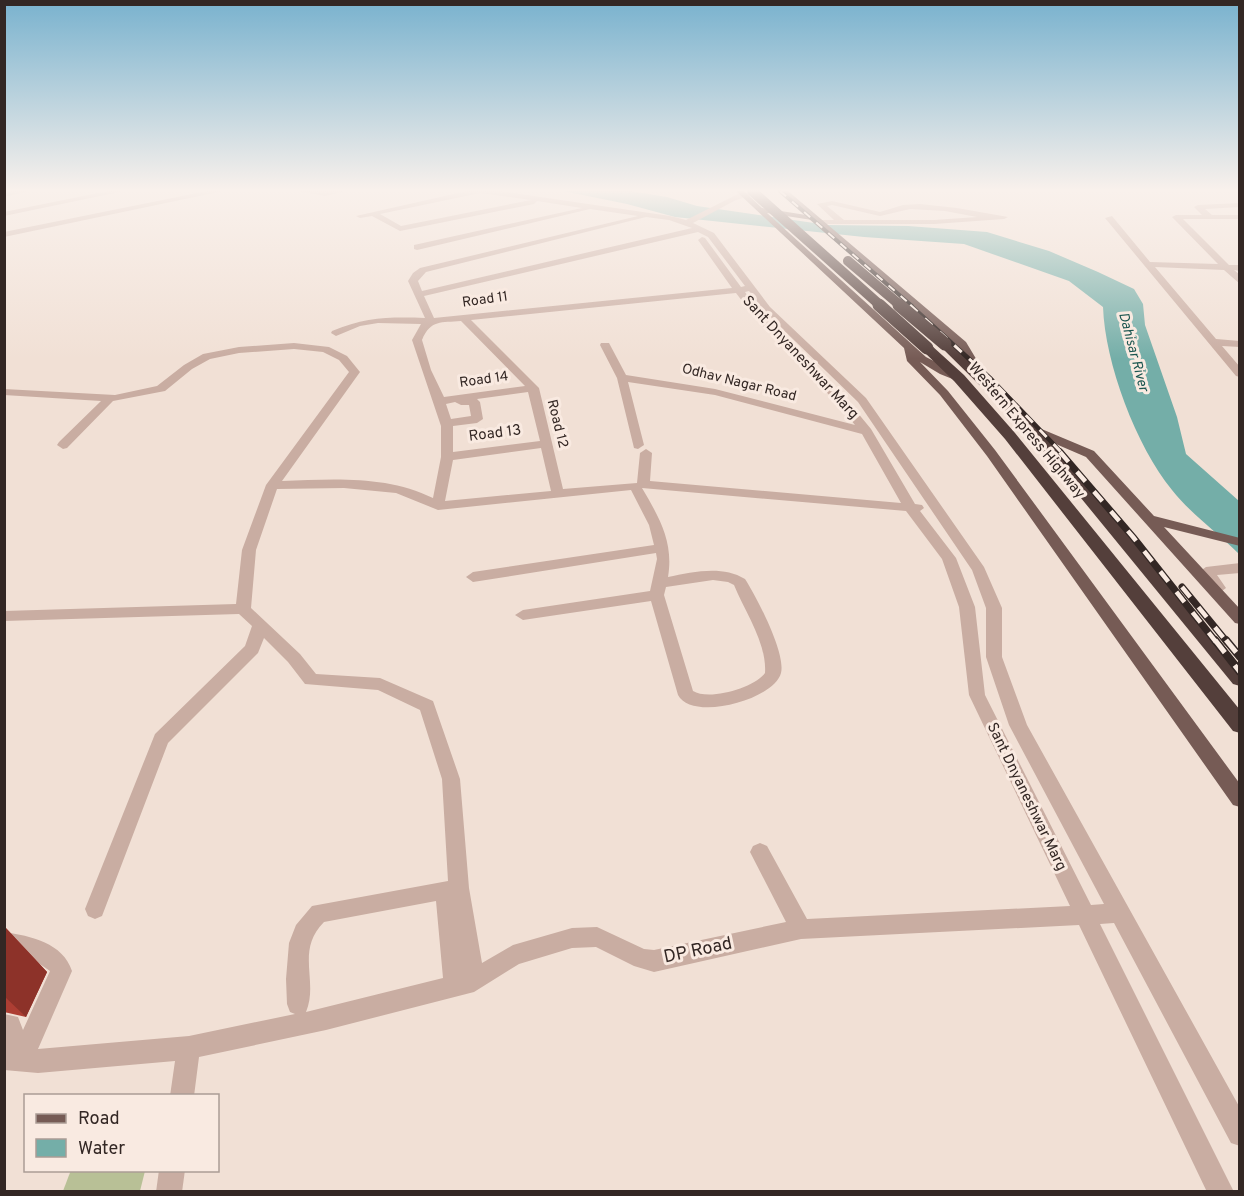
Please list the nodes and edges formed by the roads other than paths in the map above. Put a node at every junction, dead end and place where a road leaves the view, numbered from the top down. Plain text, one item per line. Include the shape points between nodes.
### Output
1 (504, 247) edge
2 (517, 247) edge
3 (610, 247) edge
4 (624, 247) edge
5 (708, 247) edge
6 (801, 247) edge
7 (808, 247) edge
8 (832, 247) edge
9 (847, 247) edge
10 (1132, 247) edge
11 (1205, 247) edge
12 (508, 249) junction
13 (614, 249) junction
14 (517, 255) dead end
15 (526, 261) dead end
16 (1146, 264) junction
17 (536, 267) junction
18 (1226, 268) junction
19 (1239, 268) edge
20 (1239, 281) edge
21 (747, 292) junction
22 (419, 294) junction
23 (464, 318) junction
24 (431, 321) junction
25 (336, 333) dead end
26 (1213, 342) junction
27 (1239, 344) edge
28 (604, 345) dead end
29 (909, 347) junction
30 (1239, 374) edge
31 (982, 377) junction
32 (622, 378) junction
33 (959, 378) junction
34 (533, 388) junction
35 (4, 392) edge
36 (110, 398) junction
37 (440, 401) junction
38 (458, 412) dead end
39 (446, 423) junction
40 (1032, 429) junction
41 (875, 431) junction
42 (547, 444) junction
43 (63, 445) dead end
44 (447, 457) junction
45 (273, 485) junction
46 (558, 494) junction
47 (438, 506) junction
48 (911, 508) junction
49 (937, 509) junction
50 (1152, 520) junction
51 (1194, 535) junction
52 (1168, 538) junction
53 (1239, 542) edge
54 (661, 548) junction
55 (1239, 549) edge
56 (1239, 568) edge
57 (473, 577) dead end
58 (659, 589) junction
59 (243, 609) junction
60 (1239, 610) edge
61 (524, 615) dead end
62 (4, 616) edge
63 (1239, 620) edge
64 (260, 625) junction
65 (1239, 679) edge
66 (1239, 725) edge
67 (1239, 799) edge
68 (760, 852) dead end
69 (452, 889) junction
70 (95, 909) dead end
71 (1120, 913) junction
72 (1084, 916) junction
73 (801, 929) junction
74 (4, 942) edge
75 (458, 980) junction
76 (379, 1003) junction
77 (4, 1025) edge
78 (189, 1048) junction
79 (10, 1055) edge
80 (182, 1094) edge
81 (1239, 1134) edge
82 (172, 1172) edge
83 (169, 1191) edge
84 (1221, 1191) edge

1 - 12 street
2 - 12 street
3 - 13 street
4 - 13 street
5 - 21 street, Sant Dnyaneshwar Marg
6 - 29 main road
7 - 33 highway, Western Express Highway, bridge
8 - 31 highway, Western Express Highway, bridge
9 - 31 main road via 962,344
10 - 16 street
11 - 18 street
12 - 14 street
12 - 22 street via 423,270 413,281
13 - 17 street
15 - 17 street
16 - 18 street
16 - 26 street
17 - 22 street
18 - 19 street
18 - 20 street
21 - 23 street, Road 11
21 - 41 street, Sant Dnyaneshwar Marg via 754,310
22 - 24 street
23 - 24 street, Road 11
23 - 34 street, Road 12
24 - 25 street, Road 11 via 378,320
24 - 37 street via 417,340
26 - 27 street
26 - 30 street
28 - 32 street
29 - 33 main road
29 - 67 main road via 911,359 944,393 991,453
31 - 40 highway, Western Express Highway
32 - 41 street, Odhav Nagar Road via 712,390
32 - 48 street via 642,449 643,484
33 - 66 highway, Western Express Highway via 1010,436
34 - 37 street, Road 14
34 - 42 street, Road 12
35 - 36 street
36 - 43 street
36 - 45 street via 161,389 207,356 239,350 294,346 325,349 343,358 355,372
37 - 39 street
38 - 39 street
39 - 44 street
40 - 50 main road via 1090,454
40 - 65 highway, Western Express Highway
41 - 48 street, Sant Dnyaneshwar Marg
41 - 49 street, Sant Dnyaneshwar Marg
42 - 44 street, Road 13
42 - 46 street, Road 12
44 - 47 street
45 - 47 street via 377,487 412,493
45 - 59 street via 249,550
46 - 47 street
46 - 54 street via 635,486 656,525
48 - 49 street
48 - 72 street, Sant Dnyaneshwar Marg via 949,558 967,607 977,695
49 - 71 street, Sant Dnyaneshwar Marg via 979,570 994,608 994,657 1018,725
50 - 51 main road
50 - 52 main road
51 - 52 main road
51 - 53 main road
51 - 55 main road
52 - 63 main road
54 - 57 street
54 - 58 street via 664,559
56 - 60 street via 1206,572
58 - 58 street via 686,695 694,702 747,694 769,680 774,672 772,655 740,582 734,577 724,575
58 - 61 street
59 - 62 street
59 - 64 street
64 - 69 street via 311,680 381,684 427,706 451,779
64 - 70 street via 252,649 161,739
68 - 73 street
69 - 75 street
69 - 76 street via 319,913 308,921 298,945 304,1011
71 - 72 street, DP Road
71 - 81 street, Sant Dnyaneshwar Marg
72 - 73 street, DP Road
72 - 84 street, Sant Dnyaneshwar Marg
73 - 75 street, DP Road via 654,961 597,937 572,938 513,955
74 - 79 street via 43,953 56,959 61,967
75 - 76 street, DP Road
76 - 78 street
77 - 79 street via 10,1025 12,1031
78 - 79 street via 38,1061
78 - 80 street
82 - 83 street

